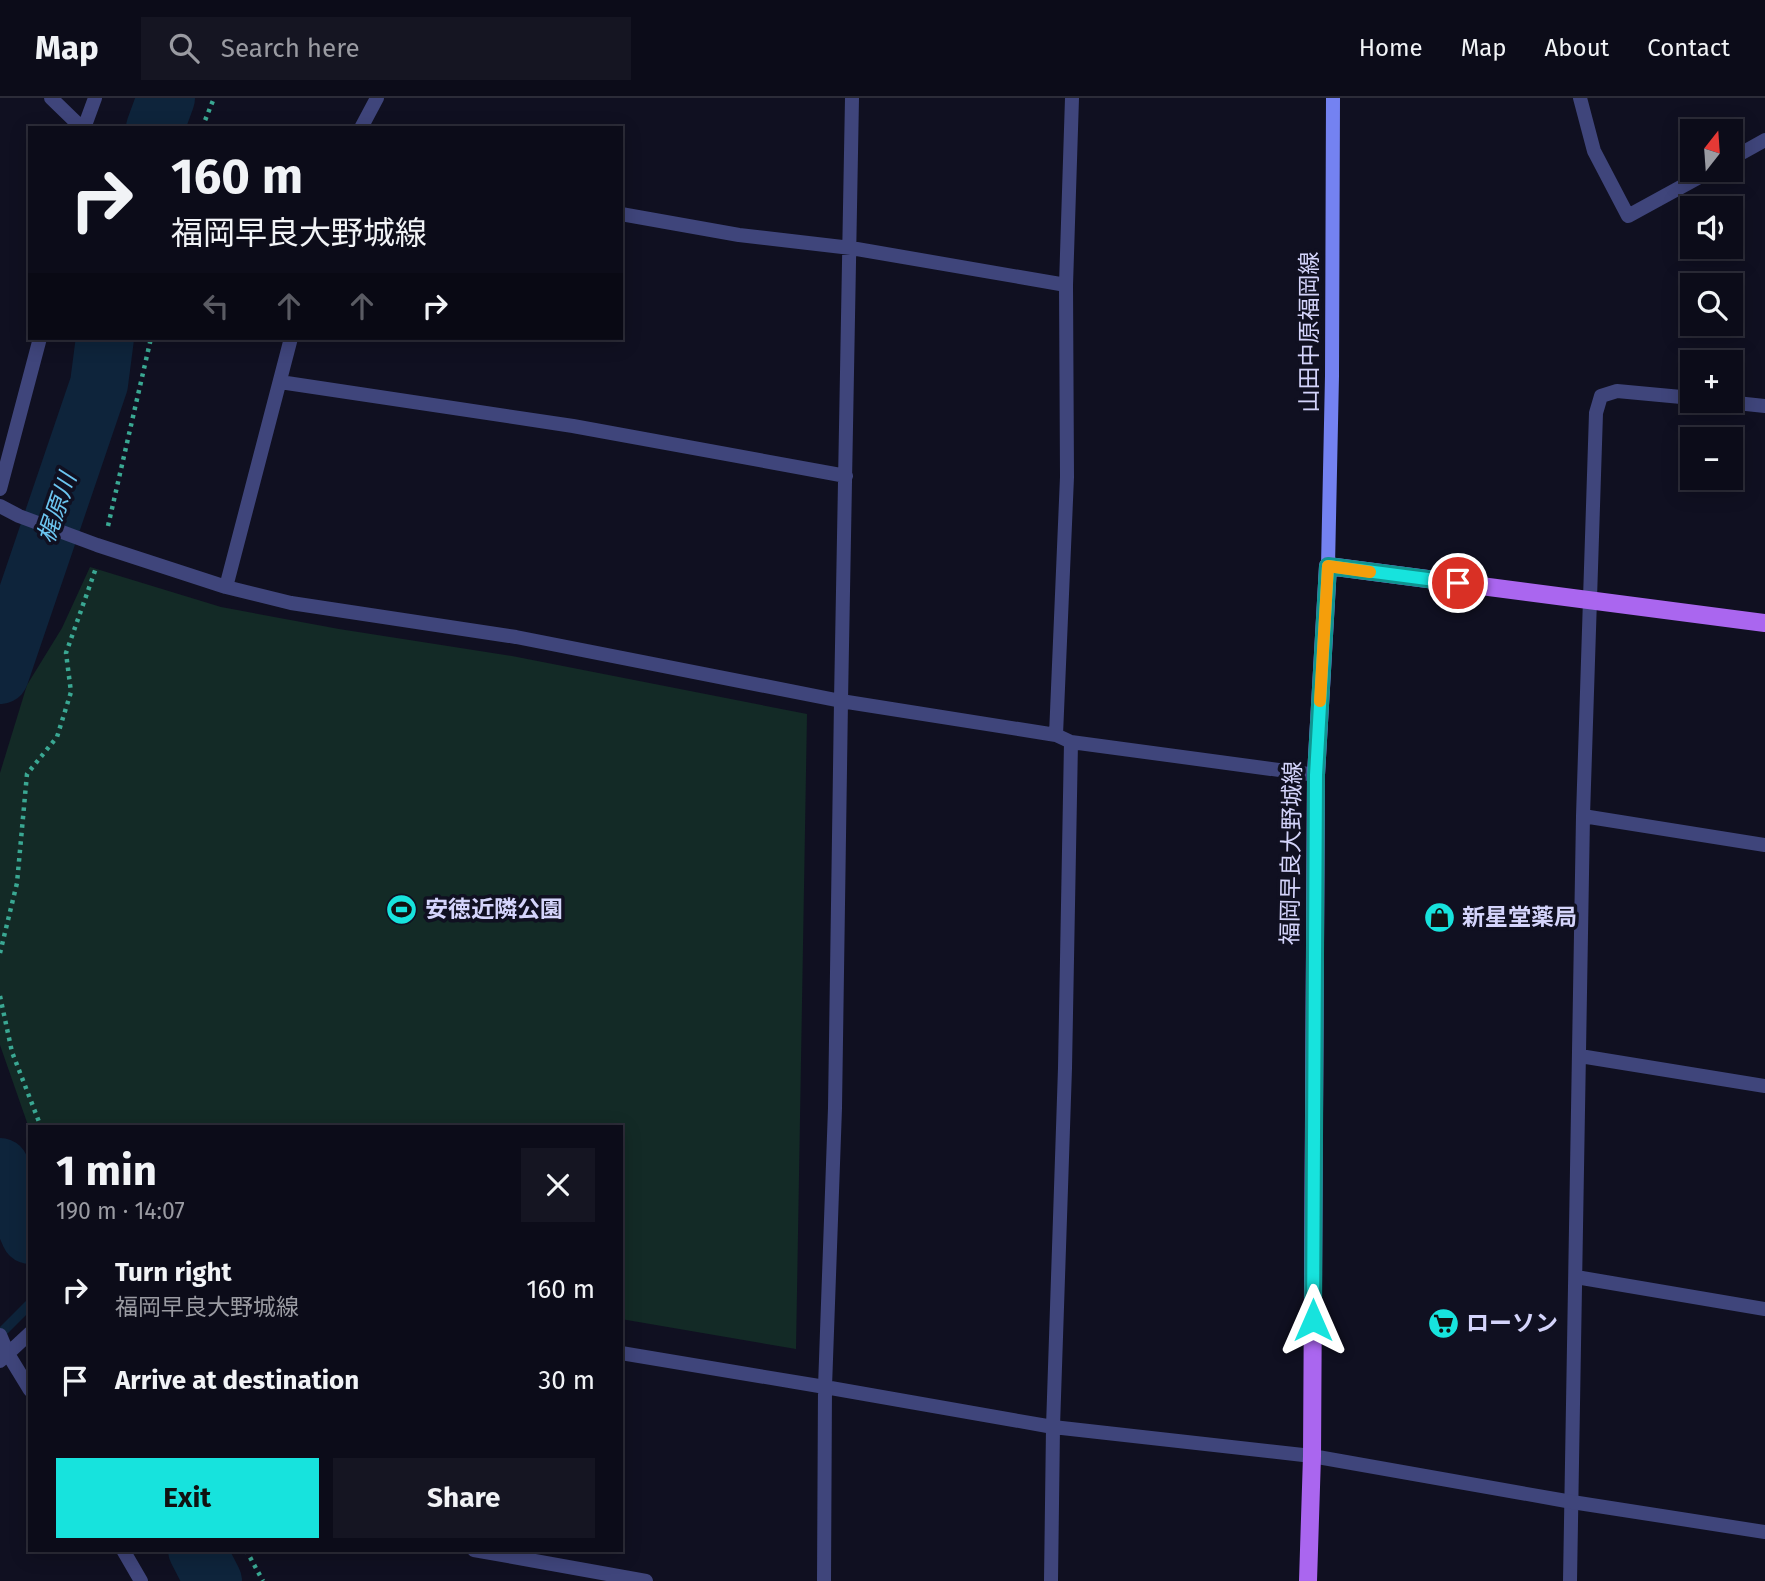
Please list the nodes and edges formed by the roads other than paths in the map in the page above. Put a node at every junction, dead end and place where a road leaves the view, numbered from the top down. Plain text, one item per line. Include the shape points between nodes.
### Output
1 (51, 98) edge
2 (95, 98) edge
3 (377, 98) edge
4 (852, 98) edge
5 (1072, 98) edge
6 (1332, 98) edge
7 (1580, 98) edge
8 (81, 126) edge
9 (84, 126) edge
10 (362, 126) edge
11 (1765, 140) edge
12 (1743, 152) edge
13 (1690, 182) edge
14 (623, 214) edge
15 (851, 248) junction
16 (1066, 285) junction
17 (39, 340) edge
18 (290, 340) edge
19 (279, 382) junction
20 (1680, 397) edge
21 (1743, 403) edge
22 (1765, 405) edge
23 (846, 476) junction
24 (0, 489) edge
25 (0, 506) edge
26 (1328, 566) junction
27 (226, 587) junction
28 (1589, 600) junction
29 (1765, 623) edge
30 (841, 701) junction
31 (1056, 735) junction
32 (1071, 742) junction
33 (1316, 775) junction
34 (1583, 816) junction
35 (1765, 845) edge
36 (1580, 1056) junction
37 (1765, 1086) edge
38 (1576, 1277) junction
39 (1765, 1309) edge
40 (0, 1335) edge
41 (26, 1336) edge
42 (623, 1353) edge
43 (4, 1358) edge
44 (825, 1387) junction
45 (28, 1388) edge
46 (1053, 1427) junction
47 (1312, 1456) junction
48 (1572, 1502) junction
49 (1765, 1532) edge
50 (124, 1552) edge
51 (485, 1552) edge
52 (141, 1581) edge
53 (646, 1581) edge
54 (824, 1581) edge
55 (1051, 1581) edge
56 (1308, 1581) edge
57 (1570, 1581) edge

1 - 8 street
2 - 9 street
3 - 10 street
4 - 15 street
5 - 16 street
6 - 26 main road, 山田中原福岡線
7 - 13 street via 1594,151 1628,216
11 - 12 street
14 - 15 street
15 - 16 street
15 - 23 street
16 - 31 street via 1067,477
17 - 24 street
18 - 19 street
19 - 23 street via 573,426
19 - 27 street
20 - 28 street via 1617,391 1601,396 1596,413
21 - 22 street
23 - 30 street
25 - 27 street via 100,546
26 - 28 main road
26 - 33 main road, 福岡早良大野城線
27 - 30 street via 291,603 516,637
28 - 29 main road
28 - 34 street
30 - 31 street
30 - 44 street
31 - 32 street
32 - 33 street
32 - 46 street
33 - 47 main road, 福岡早良大野城線
34 - 35 street
34 - 36 street
36 - 37 street
36 - 38 street
38 - 39 street
38 - 48 street
40 - 43 street
41 - 43 street
42 - 44 street
43 - 45 street
44 - 46 street
44 - 54 street
46 - 47 street
46 - 55 street
47 - 48 street
47 - 56 main road, 福岡早良大野城線
48 - 49 street
48 - 57 street
50 - 52 street
51 - 53 street

